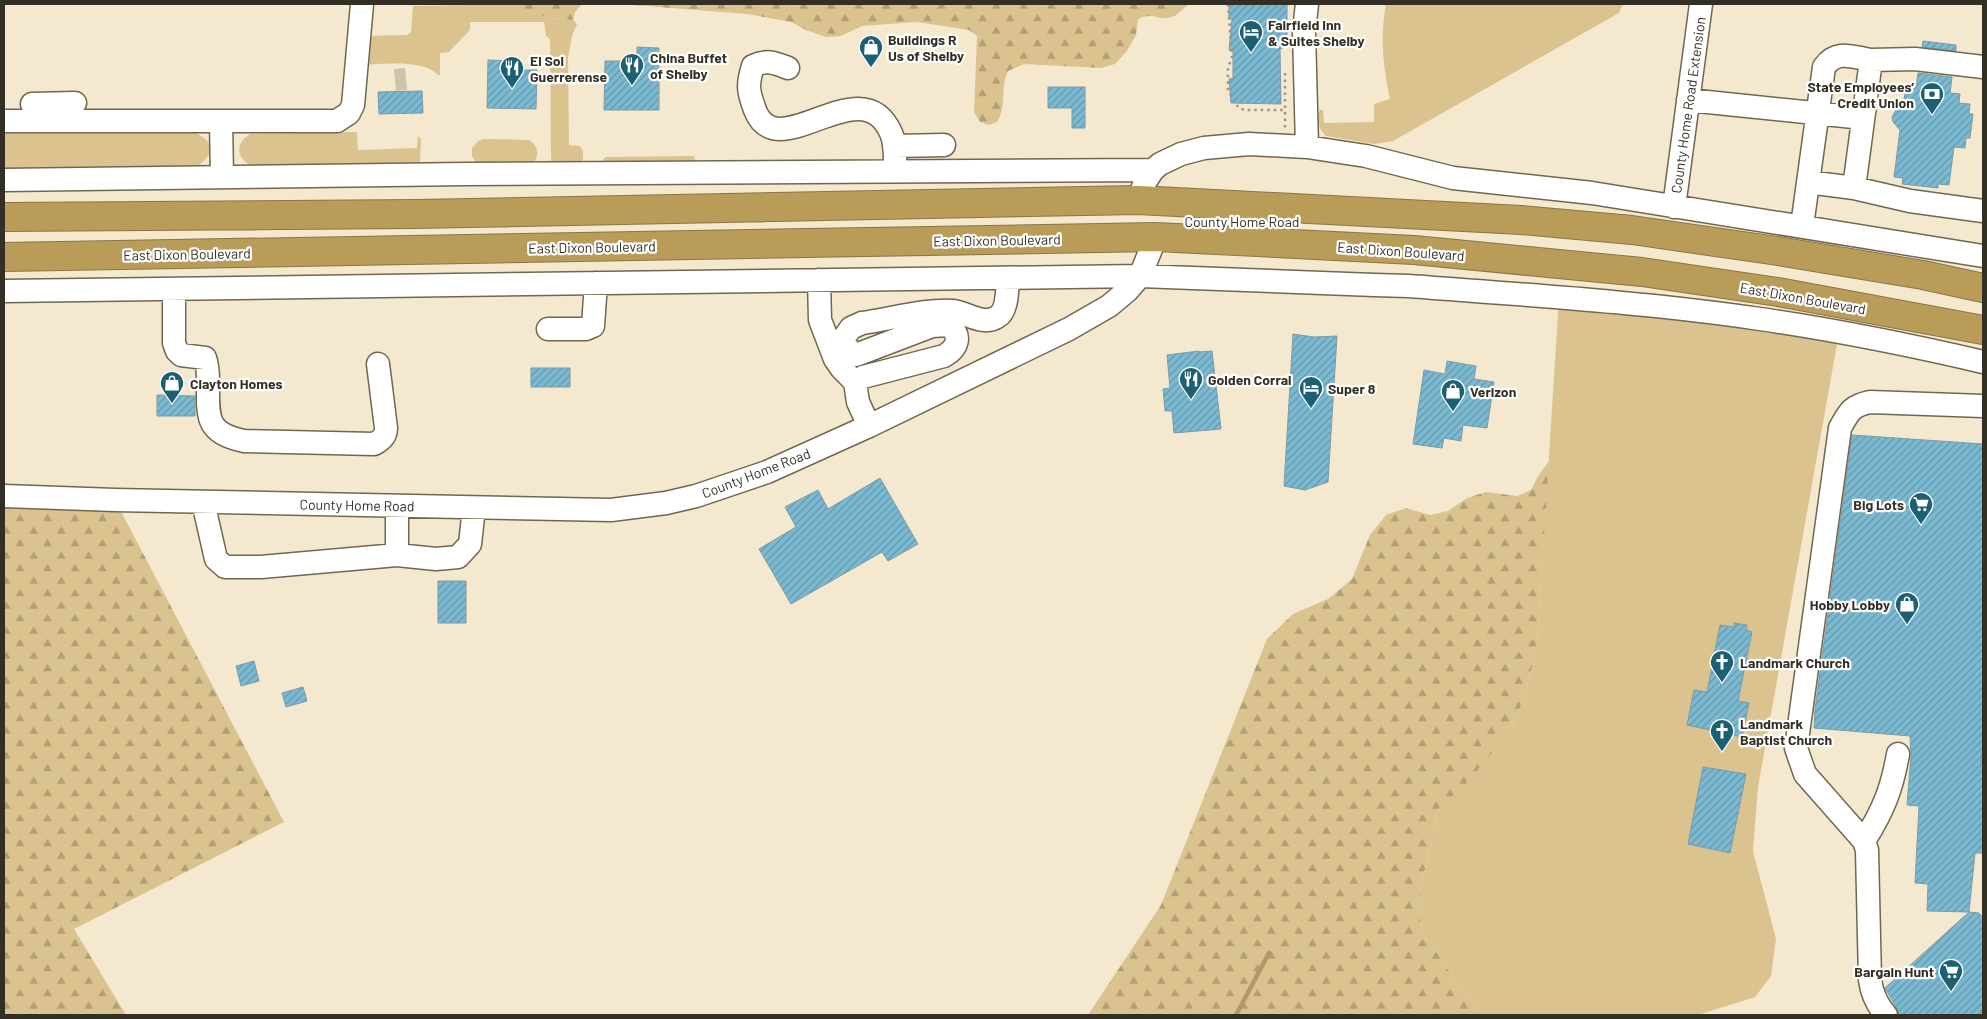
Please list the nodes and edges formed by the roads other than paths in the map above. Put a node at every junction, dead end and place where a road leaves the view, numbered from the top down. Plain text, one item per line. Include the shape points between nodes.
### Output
1 (362, 4) edge
2 (1307, 4) edge
3 (1701, 4) edge
4 (1871, 60) junction
5 (1983, 67) edge
6 (788, 68) dead end
7 (1688, 100) junction
8 (32, 104) dead end
9 (75, 104) dead end
10 (1818, 113) junction
11 (1863, 118) junction
12 (4, 121) edge
13 (221, 121) junction
14 (944, 145) dead end
15 (894, 146) junction
16 (1307, 147) junction
17 (1152, 170) junction
18 (895, 171) junction
19 (222, 177) junction
20 (4, 180) edge
21 (1808, 182) junction
22 (1854, 188) junction
23 (1138, 200) junction
24 (1674, 207) junction
25 (1368, 211) junction
26 (1983, 211) edge
27 (4, 217) edge
28 (1802, 226) junction
29 (1156, 237) junction
30 (846, 242) junction
31 (1983, 256) edge
32 (4, 257) edge
33 (1140, 276) junction
34 (1008, 278) junction
35 (820, 280) junction
36 (596, 283) junction
37 (1983, 288) edge
38 (174, 289) junction
39 (4, 291) edge
40 (548, 329) dead end
41 (1983, 330) edge
42 (1983, 362) edge
43 (378, 364) dead end
44 (855, 382) junction
45 (1983, 406) edge
46 (869, 426) junction
47 (4, 496) edge
48 (203, 502) junction
49 (397, 506) junction
50 (474, 508) junction
51 (398, 555) junction
52 (1898, 754) dead end
53 (1864, 841) junction
54 (1886, 1015) edge

1 - 13 street via 353,105 343,118 337,121
2 - 16 street via 1304,31
3 - 7 street, County Home Road Extension
4 - 5 street via 1915,59
4 - 10 street via 1838,55 1830,59 1824,66
4 - 11 street
6 - 15 street via 762,61 753,66 748,82 749,94 757,115 766,125 778,129 793,128 852,108 865,108 880,117 891,132
7 - 10 street
7 - 24 street, County Home Road Extension
8 - 9 street
10 - 11 street
10 - 21 street
11 - 22 street
12 - 13 street
13 - 19 street
14 - 15 street
15 - 18 street
16 - 17 street via 1248,144 1204,148 1170,158
16 - 24 street via 1366,156 1453,178 1592,193
17 - 18 street
17 - 23 street
18 - 19 street
19 - 20 street
21 - 22 street
21 - 28 street
22 - 26 street via 1910,201
23 - 25 highway
23 - 27 highway via 415,214
23 - 30 highway via 1128,219 1114,224 986,225 868,231 860,232
24 - 28 street
25 - 29 highway, County Home Road via 1338,221 1177,221 1162,226
25 - 37 highway via 1632,230 1778,251
28 - 31 street
29 - 30 highway, East Dixon Boulevard
29 - 33 street, County Home Road
29 - 41 highway, East Dixon Boulevard via 1414,250 1642,272 1778,292
30 - 32 highway, East Dixon Boulevard
33 - 34 street, East Dixon Boulevard
33 - 42 street, East Dixon Boulevard via 1409,286 1667,307 1760,319
33 - 46 street, County Home Road via 1109,306 1069,329
34 - 35 street, East Dixon Boulevard
34 - 44 street via 1004,309 992,319 978,319 953,311 937,312 862,323 851,328 843,339 848,351 856,355 932,326 949,325 957,336 954,349 944,356 870,375
35 - 36 street, East Dixon Boulevard
35 - 44 street via 820,320 835,359
36 - 38 street, East Dixon Boulevard
36 - 40 street via 593,326 586,329
38 - 39 street, East Dixon Boulevard
38 - 43 street via 175,347 181,355 206,358 210,421 216,431 232,438 374,444 380,441 386,434 386,428
44 - 46 street via 858,402
45 - 53 street via 1857,404 1840,428 1796,748 1805,774
46 - 50 street, County Home Road via 767,472 708,493 666,503 611,510
47 - 48 street, County Home Road
48 - 49 street, County Home Road
48 - 51 street via 216,559 225,567
49 - 50 street, County Home Road
49 - 51 street
50 - 51 street via 470,544 458,557 436,559
52 - 53 street via 1881,815
53 - 54 street via 1867,850 1870,980 1872,993

